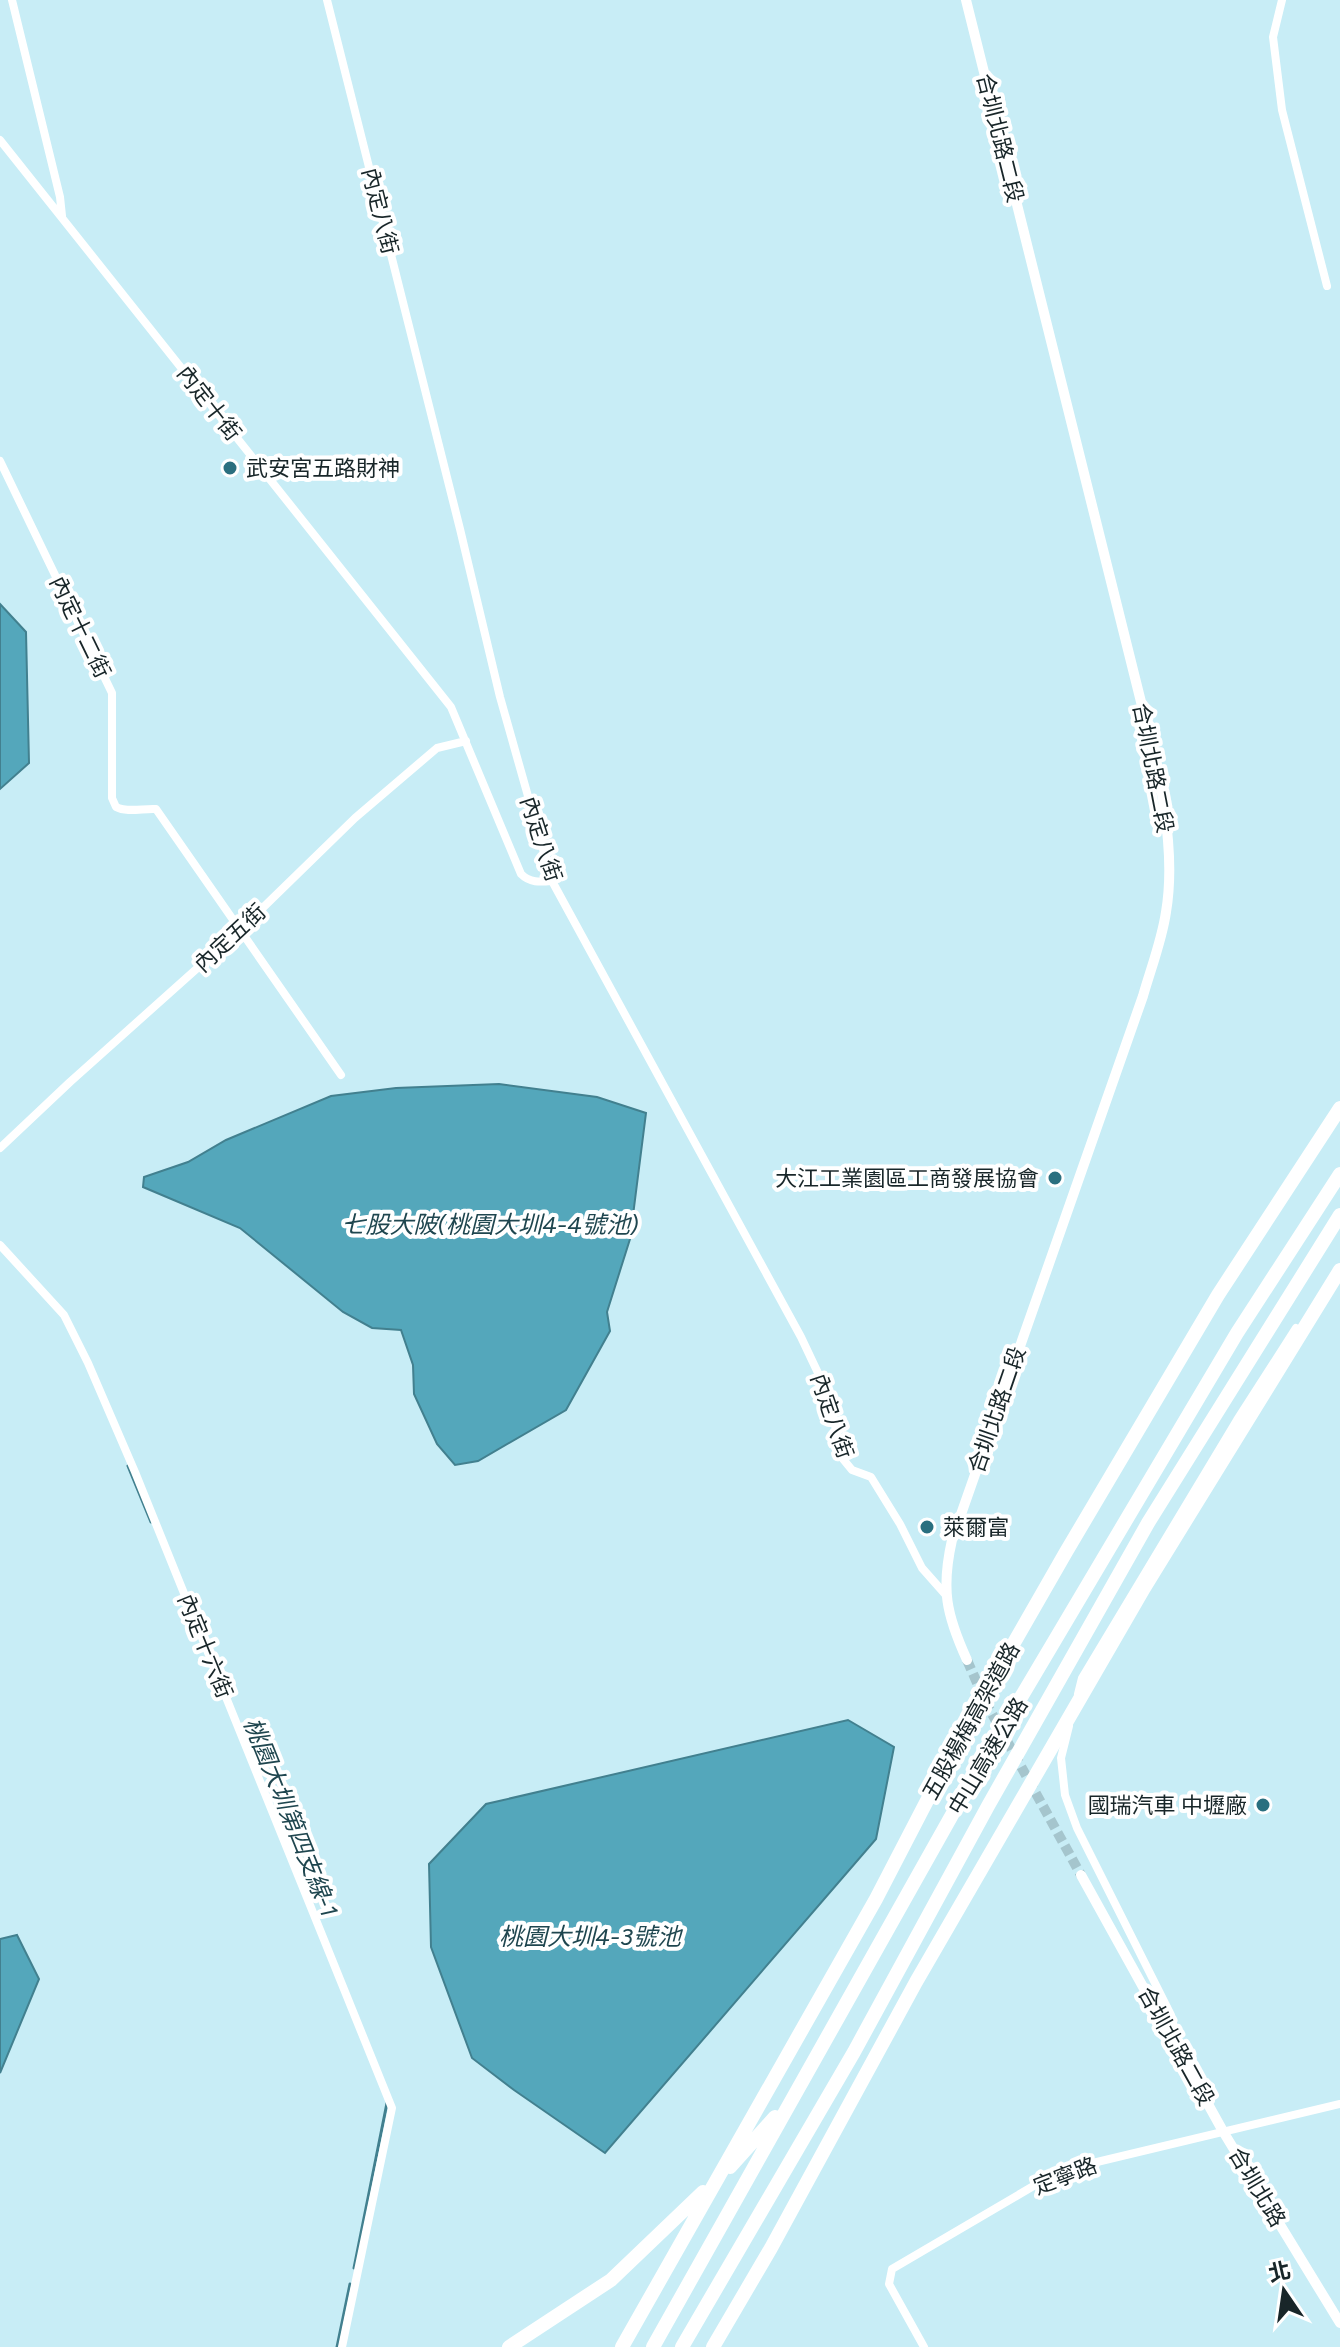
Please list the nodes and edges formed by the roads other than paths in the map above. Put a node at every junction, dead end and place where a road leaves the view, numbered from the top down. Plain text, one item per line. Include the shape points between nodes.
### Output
1 (12, 0) edge
2 (327, 0) edge
3 (966, 0) edge
4 (1282, 0) edge
5 (0, 140) edge
6 (62, 217) junction
7 (1327, 286) dead end
8 (0, 461) edge
9 (466, 741) junction
10 (552, 881) junction
11 (240, 930) junction
12 (341, 1075) dead end
13 (1340, 1108) edge
14 (0, 1148) edge
15 (1340, 1174) edge
16 (1340, 1215) edge
17 (0, 1245) edge
18 (1340, 1260) edge
19 (1340, 1270) edge
20 (945, 1594) junction
21 (967, 1660) tunnel mouth
22 (1081, 1875) tunnel mouth
23 (1136, 1947) junction
24 (1138, 1978) junction
25 (1183, 2060) junction
26 (794, 2096) junction
27 (1340, 2104) edge
28 (1224, 2133) junction
29 (712, 2293) junction
30 (1340, 2323) edge
31 (342, 2347) edge
32 (509, 2347) edge
33 (622, 2347) edge
34 (653, 2347) edge
35 (682, 2347) edge
36 (689, 2347) edge
37 (713, 2347) edge
38 (924, 2347) edge

1 - 6 street, 內定十街
2 - 10 street, 內定八街 via 500,697
3 - 20 street, 合圳北路二段 via 1158,770 1168,827 1168,866 1166,912 1143,996 952,1540
4 - 7 street via 1273,37 1282,110
5 - 6 street
6 - 9 street, 內定十街 via 451,707
8 - 11 street, 內定十二街 via 112,693 116,807 156,809
9 - 10 street, 內定十街 via 521,874 534,882
9 - 11 street, 內定五街 via 437,748 355,818
10 - 20 street, 內定八街 via 801,1337 827,1392 843,1459 852,1470 871,1477 922,1568
11 - 12 street
11 - 14 street, 內定五街
13 - 33 highway, 五股楊梅高架道路 via 1211,1307 1066,1552
15 - 26 highway, 中山高速公路 via 1237,1333 966,1790
16 - 29 highway, 中山高速公路 via 1148,1523 854,2052
17 - 31 street, 內定十六街 via 64,1315 88,1363 392,2108
18 - 23 street via 1082,1678 1061,1758 1065,1795
19 - 37 highway via 1144,1588
20 - 21 street, 合圳北路二段
22 - 24 street, 合圳北路二段
23 - 24 street
23 - 25 street via 1171,2015
24 - 25 street, 合圳北路二段
25 - 28 street, 合圳北路二段
26 - 32 highway via 736,2162 611,2280
26 - 34 highway, 中山高速公路
27 - 28 street, 定寧路
28 - 30 street, 合圳北路
28 - 38 street, 定寧路 via 1054,2176 892,2269 889,2284
29 - 35 highway, 中山高速公路
29 - 36 highway

